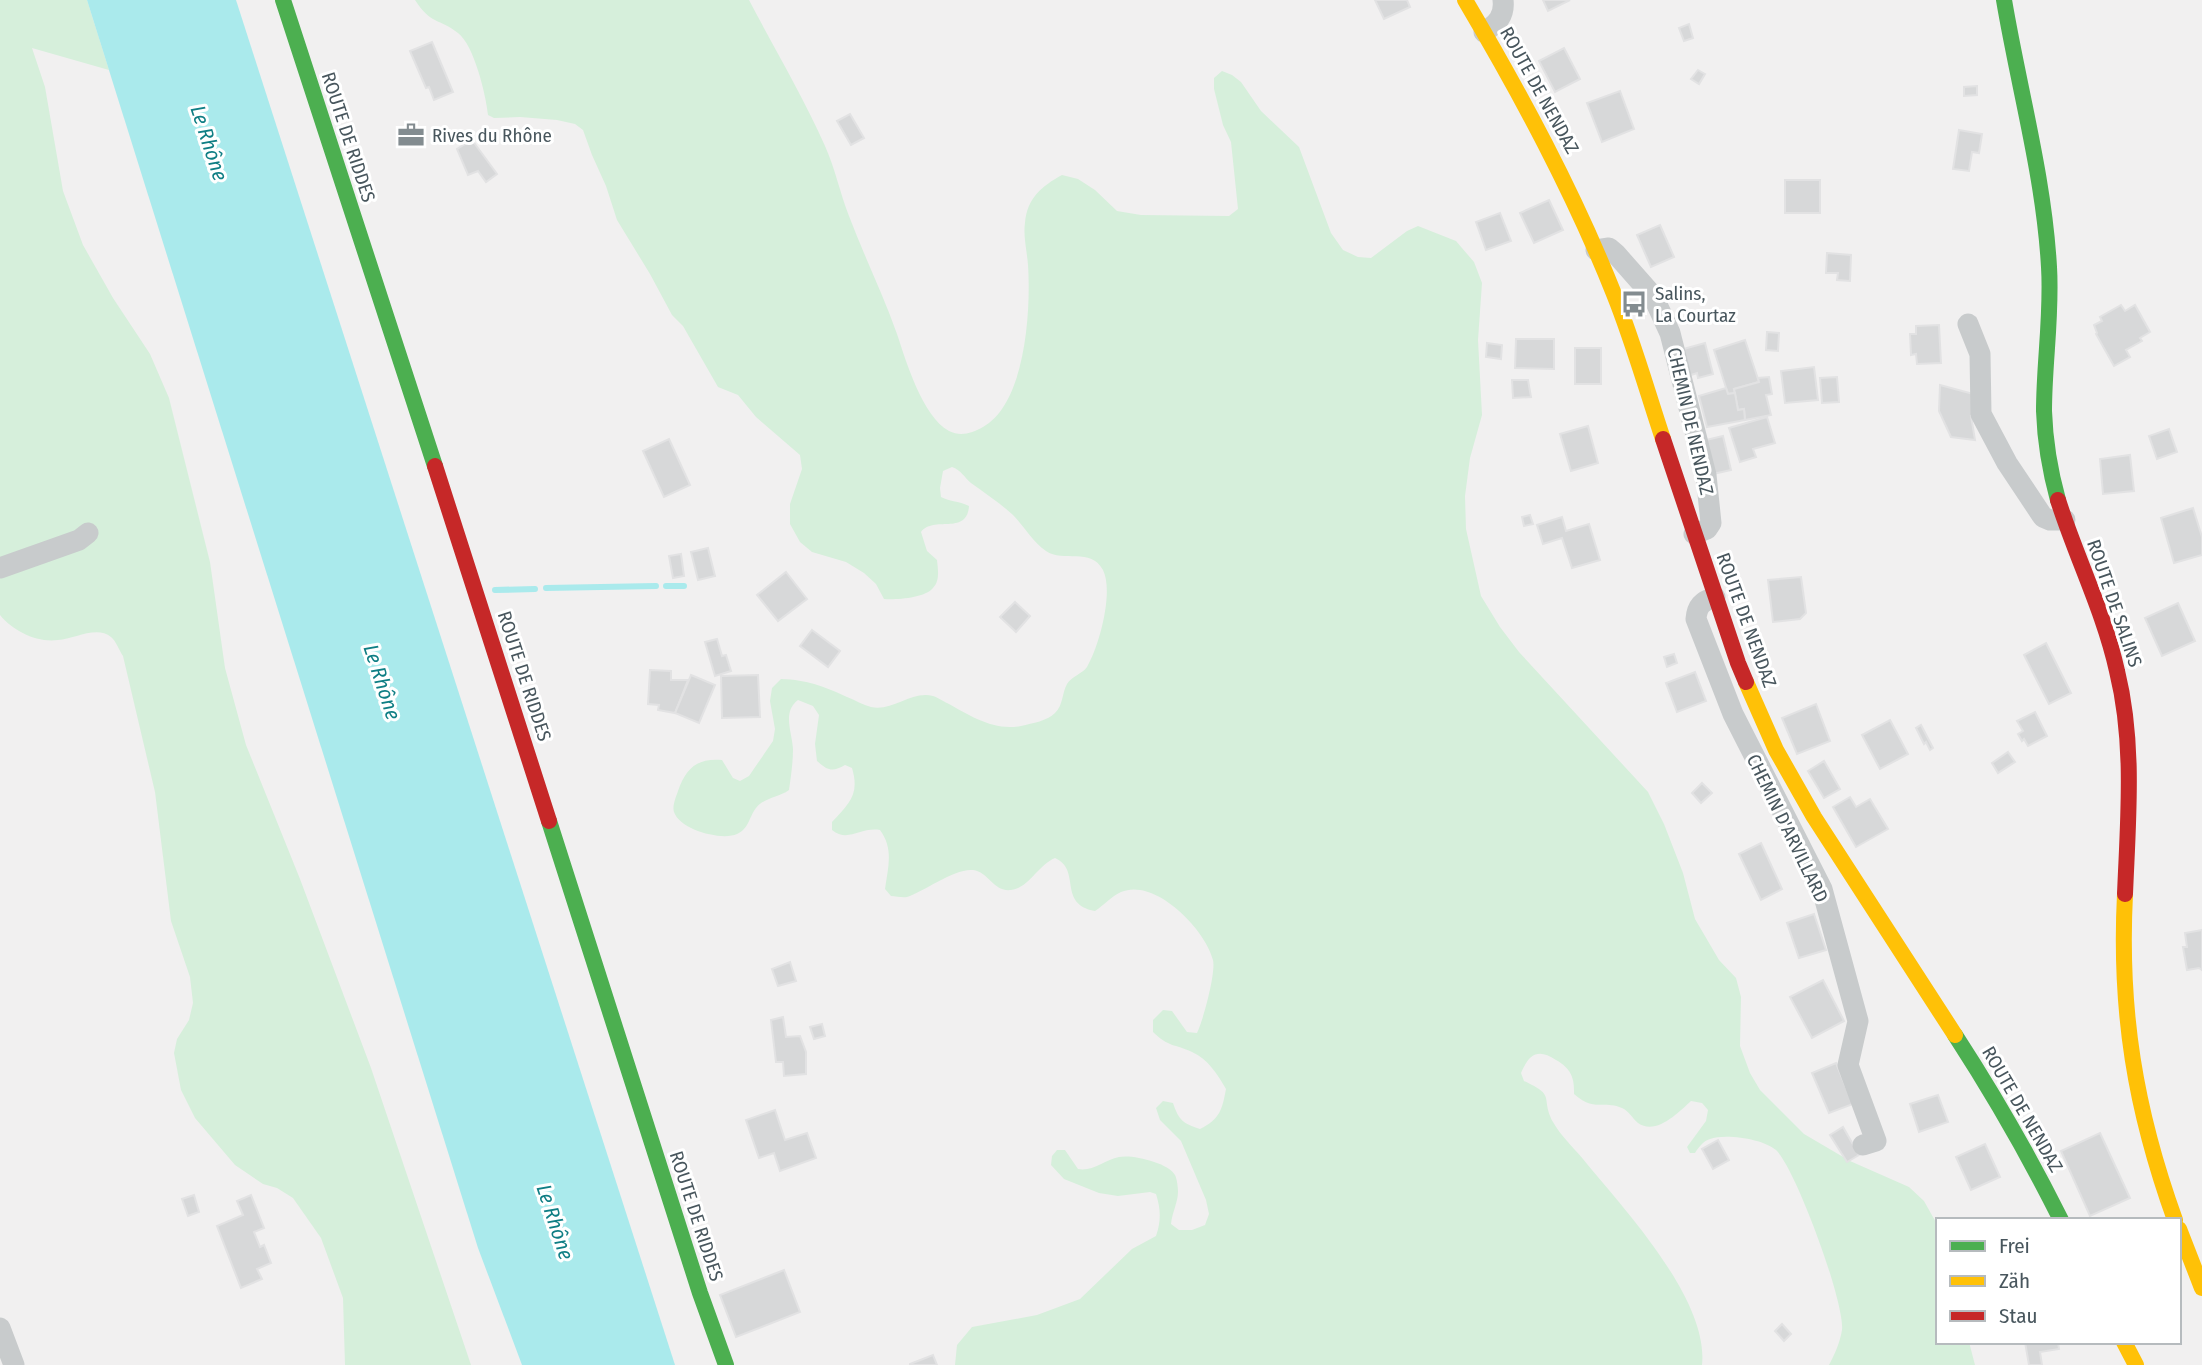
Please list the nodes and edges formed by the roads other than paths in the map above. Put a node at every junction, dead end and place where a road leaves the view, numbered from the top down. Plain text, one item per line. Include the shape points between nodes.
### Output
1 (283, 0) edge
2 (1465, 0) edge
3 (1503, 0) edge
4 (2004, 0) edge
5 (1484, 32) junction
6 (1597, 250) junction
7 (1968, 324) dead end
8 (2065, 520) junction
9 (88, 533) dead end
10 (1694, 534) junction
11 (0, 568) edge
12 (1715, 597) junction
13 (1863, 1145) dead end
14 (2060, 1218) edge
15 (2174, 1218) edge
16 (2181, 1234) edge
17 (2202, 1288) edge
18 (0, 1328) edge
19 (2125, 1344) edge
20 (2135, 1364) edge
21 (14, 1365) edge
22 (726, 1365) edge

1 - 22 street, ROUTE DE RIDDES
2 - 5 street, ROUTE DE NENDAZ
3 - 5 street via 1500,19
4 - 8 street, ROUTE DE SALINS via 2046,228 2050,281 2043,389 2046,442
5 - 6 street, ROUTE DE NENDAZ via 1546,143
6 - 10 street, ROUTE DE NENDAZ
6 - 10 street, CHEMIN DE NENDAZ via 1609,247 1653,296 1670,333 1706,475 1711,516 1707,529
7 - 8 street via 1980,354 1981,414 2043,517
8 - 15 street, ROUTE DE SALINS via 2105,628 2123,701 2129,771 2123,938 2126,1025 2144,1124
9 - 11 street
10 - 12 street, ROUTE DE NENDAZ
12 - 13 street, CHEMIN D'ARVILLARD via 1699,606 1696,619 1733,714 1822,889 1858,1021 1848,1065 1875,1140
12 - 14 street, ROUTE DE NENDAZ via 1760,718 1794,784 1991,1091
16 - 17 street
18 - 21 street
19 - 20 street

